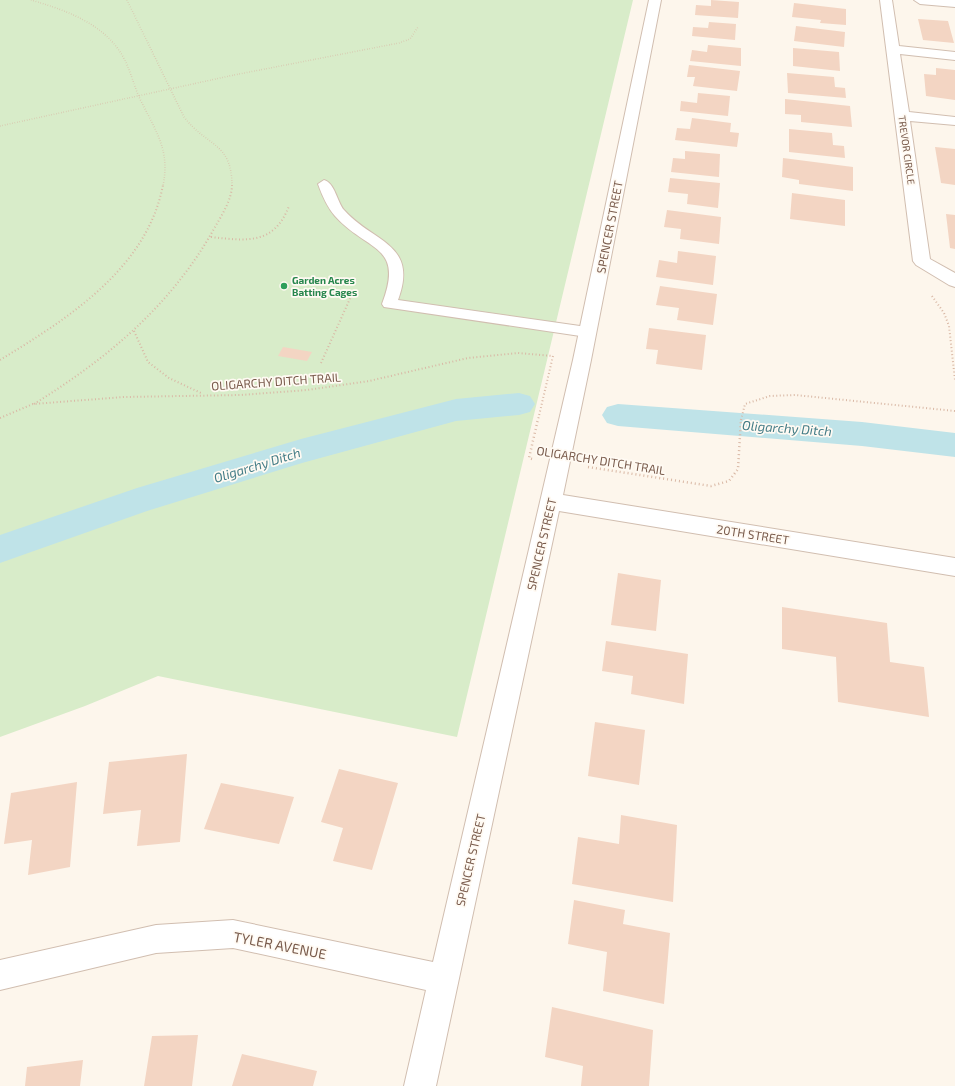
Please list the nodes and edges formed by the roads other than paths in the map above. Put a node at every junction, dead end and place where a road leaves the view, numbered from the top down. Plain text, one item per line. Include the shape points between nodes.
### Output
1 (655, 0) edge
2 (886, 0) edge
3 (920, 0) edge
4 (955, 3) edge
5 (893, 49) junction
6 (955, 56) edge
7 (902, 116) junction
8 (955, 121) edge
9 (324, 184) dead end
10 (950, 278) edge
11 (587, 332) junction
12 (551, 501) junction
13 (955, 567) edge
14 (0, 975) edge
15 (443, 979) junction
16 (420, 1086) edge

1 - 11 street, SPENCER STREET
2 - 5 street, TREVOR CIRCLE
3 - 4 street
5 - 6 street
5 - 7 street, TREVOR CIRCLE
7 - 8 street
7 - 10 street, TREVOR CIRCLE via 922,261
9 - 11 lane via 339,213 376,243 396,265 397,275 389,304
11 - 12 street, SPENCER STREET
12 - 13 street, 20TH STREET
12 - 15 street, SPENCER STREET
14 - 15 street, TYLER AVENUE via 156,939 233,934
15 - 16 street, SPENCER STREET

